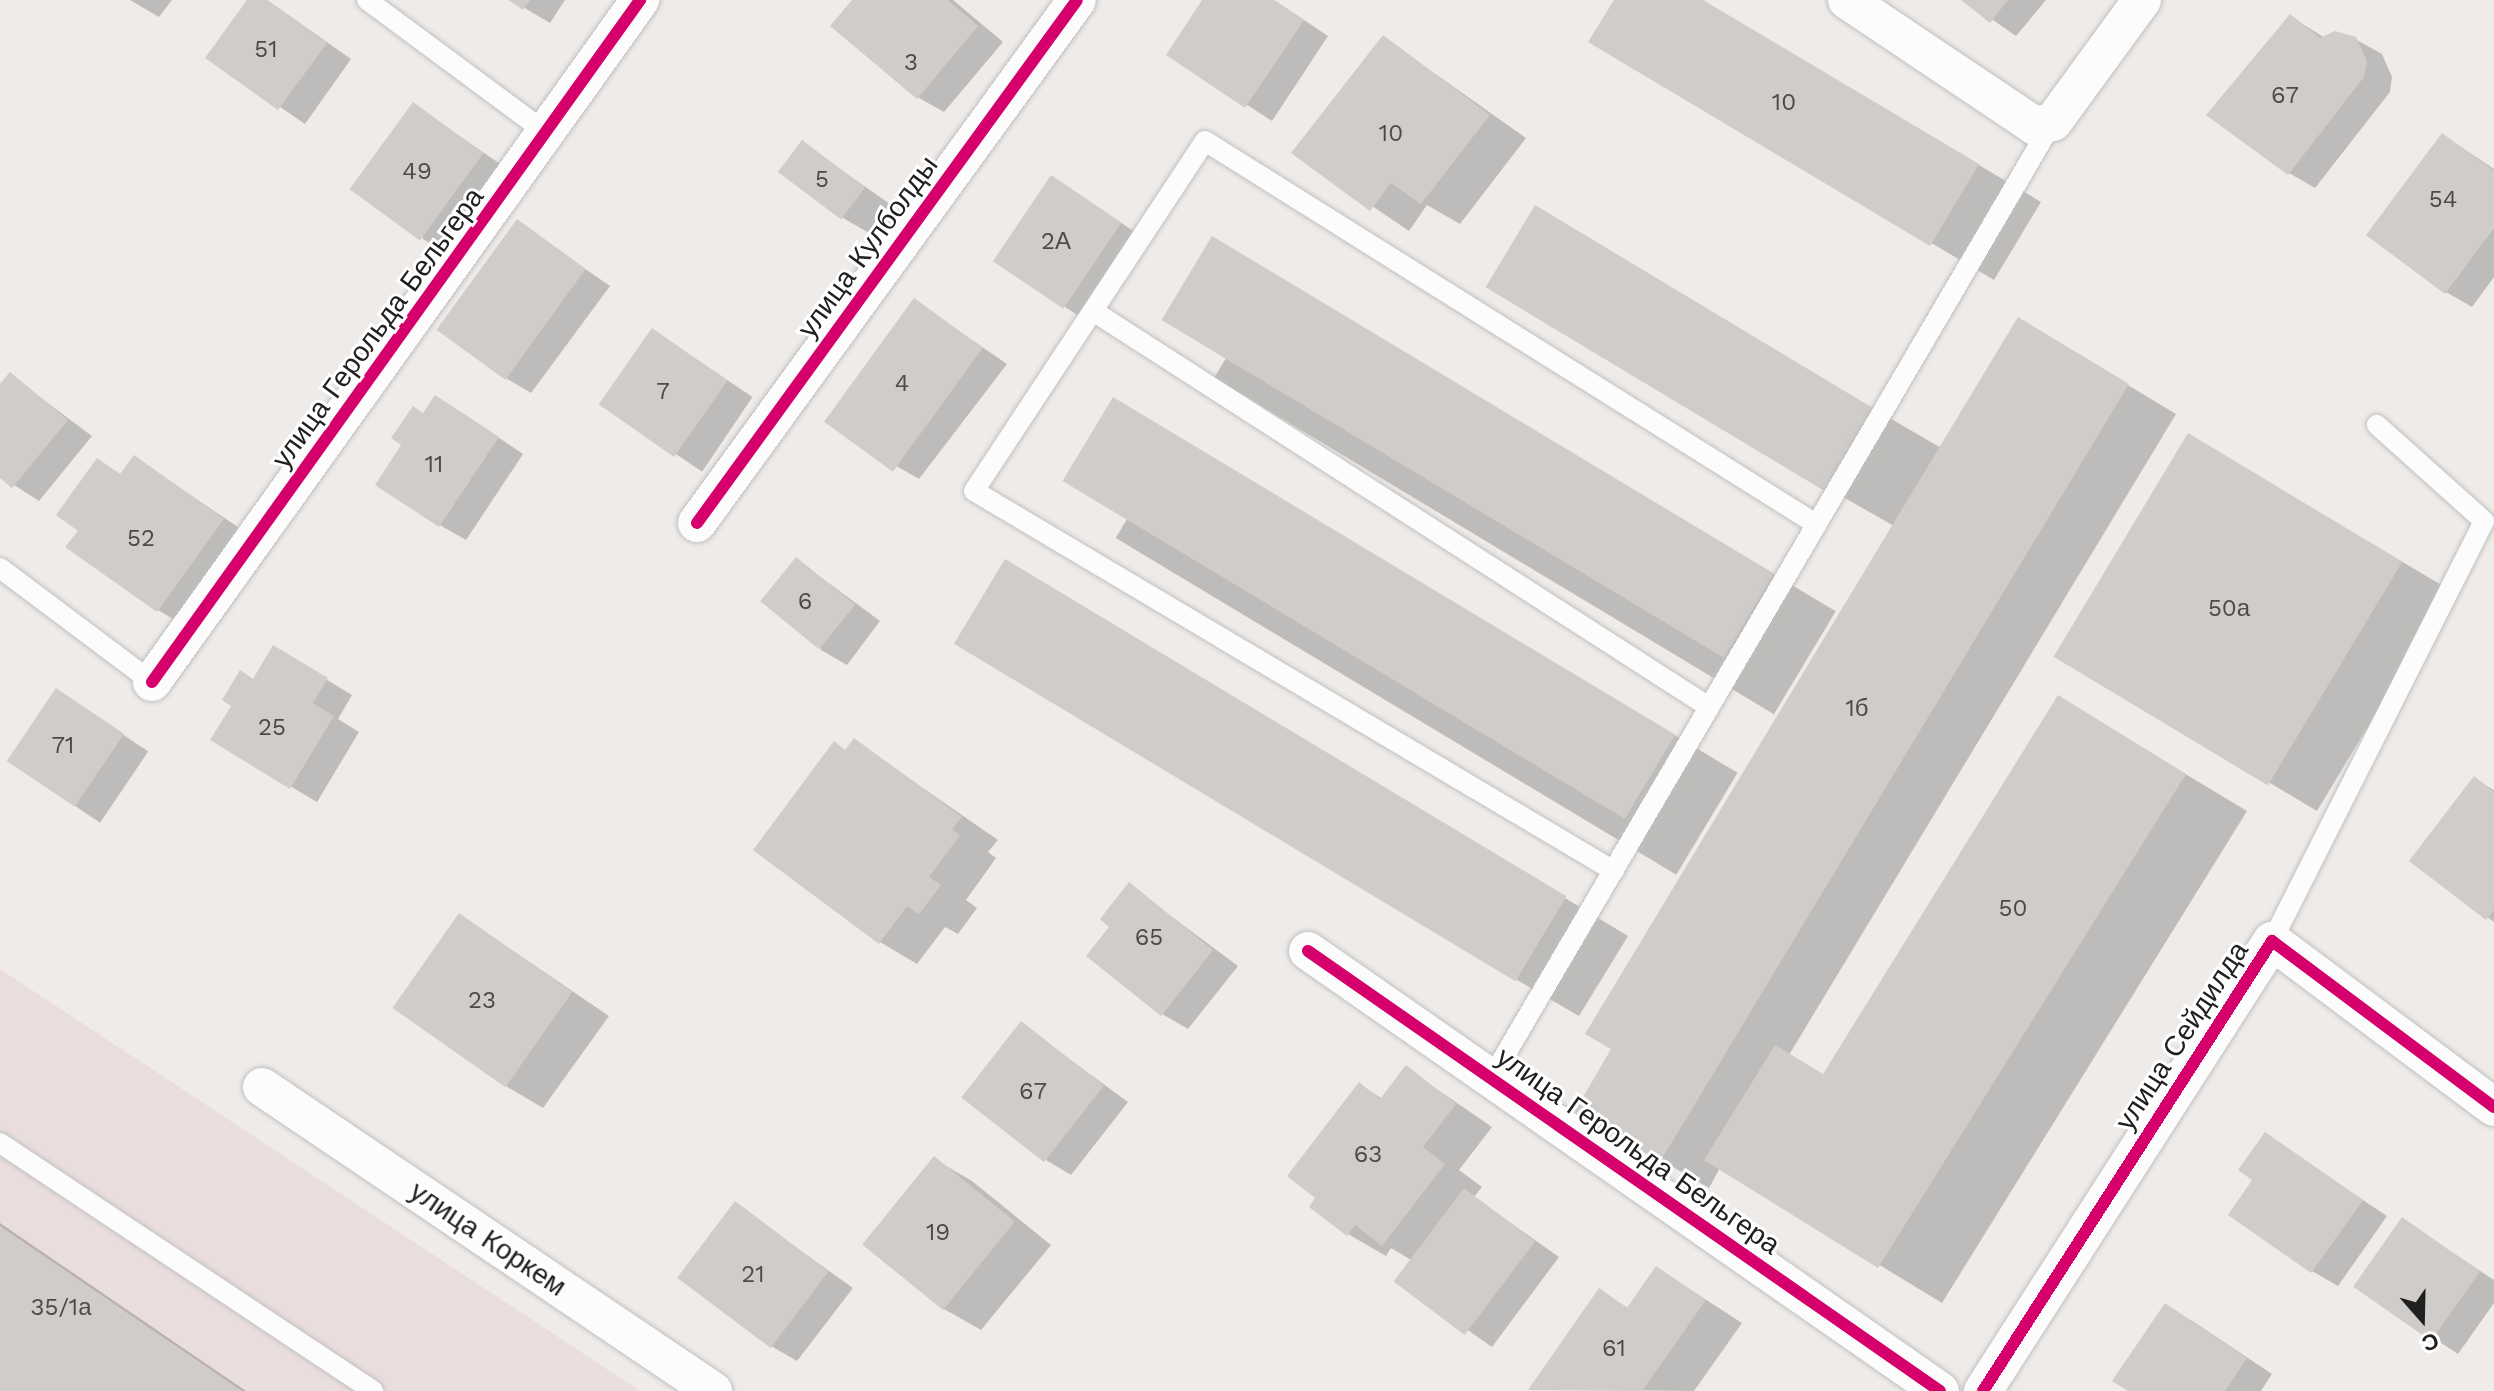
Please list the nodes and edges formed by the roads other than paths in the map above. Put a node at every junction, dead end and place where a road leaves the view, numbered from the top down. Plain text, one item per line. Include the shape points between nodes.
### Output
1 (367, 0) edge
2 (640, 0) edge
3 (1077, 0) edge
4 (1847, 0) edge
5 (2142, 0) edge
6 (2053, 122) junction
7 (547, 133) junction
8 (1093, 311) junction
9 (2377, 425) dead end
10 (697, 523) dead end
11 (1816, 524) junction
12 (0, 568) edge
13 (152, 682) joint
14 (1709, 707) junction
15 (1614, 871) junction
16 (2272, 941) junction
17 (1308, 951) dead end
18 (1491, 1079) junction
19 (262, 1087) dead end
20 (2494, 1107) edge
21 (0, 1143) edge
22 (373, 1391) edge
23 (713, 1391) edge
24 (1940, 1391) edge
25 (1983, 1391) edge

1 - 7 lane
2 - 7 street, улица Герольда Бельгера
3 - 10 street, улица Кулболды
4 - 6 street via 2022,120 2035,126
5 - 6 street
6 - 11 lane
7 - 13 street, улица Герольда Бельгера
8 - 11 lane via 1205,141
8 - 14 lane
8 - 15 lane via 974,491
9 - 16 lane via 2484,521
11 - 14 lane
12 - 13 lane, улица Герольда Бельгера
14 - 15 lane
15 - 18 lane
16 - 20 street, улица Сейдилда
16 - 25 street, улица Сейдилда
17 - 18 street, улица Герольда Бельгера
18 - 24 street, улица Герольда Бельгера
19 - 23 street, улица Коркем
21 - 22 lane

